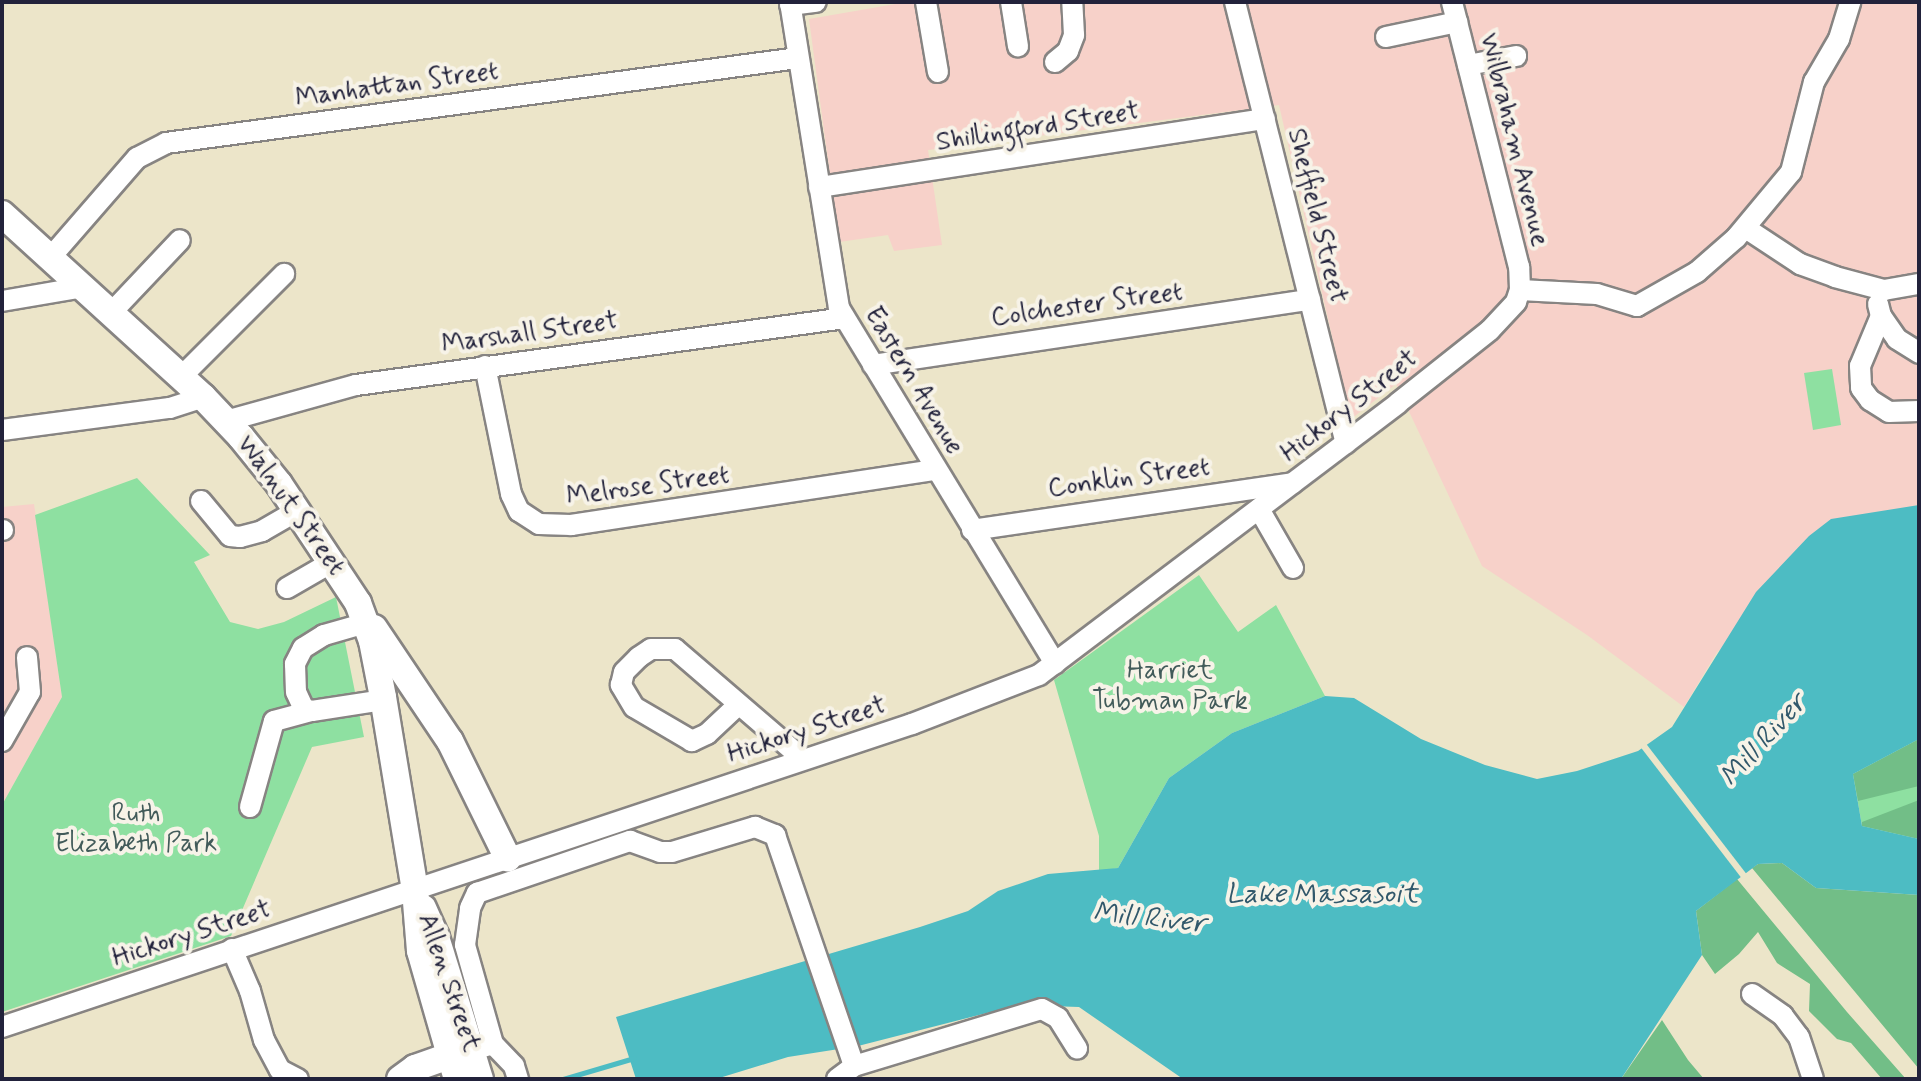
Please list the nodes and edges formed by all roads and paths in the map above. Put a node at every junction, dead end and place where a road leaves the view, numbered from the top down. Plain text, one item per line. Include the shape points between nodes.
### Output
1 (816, 2) edge
2 (926, 2) edge
3 (1011, 2) edge
4 (1072, 2) edge
5 (1235, 2) edge
6 (1850, 2) edge
7 (790, 4) edge
8 (1455, 12) edge
9 (1386, 37) dead end
10 (1018, 46) dead end
11 (1516, 56) dead end
12 (798, 58) junction
13 (1055, 62) dead end
14 (1468, 65) junction
15 (938, 72) dead end
16 (1265, 119) junction
17 (819, 187) junction
18 (2, 214) edge
19 (1747, 229) junction
20 (180, 240) dead end
21 (50, 258) junction
22 (284, 274) dead end
23 (1919, 284) edge
24 (83, 287) junction
25 (1874, 288) junction
26 (1520, 290) junction
27 (1310, 300) junction
28 (2, 301) edge
29 (111, 313) junction
30 (1881, 316) junction
31 (844, 318) junction
32 (1919, 353) edge
33 (873, 365) junction
34 (485, 366) junction
35 (181, 377) junction
36 (203, 397) junction
37 (1919, 411) edge
38 (226, 421) junction
39 (2, 430) edge
40 (1346, 443) junction
41 (935, 470) junction
42 (1294, 482) junction
43 (201, 501) dead end
44 (1259, 509) junction
45 (296, 511) junction
46 (972, 530) junction
47 (332, 562) junction
48 (1293, 568) dead end
49 (287, 588) dead end
50 (362, 613) junction
51 (27, 657) dead end
52 (1055, 663) junction
53 (384, 700) junction
54 (738, 705) junction
55 (312, 711) junction
56 (2, 741) edge
57 (803, 759) junction
58 (250, 807) dead end
59 (512, 868) junction
60 (415, 890) junction
61 (232, 949) junction
62 (1752, 994) dead end
63 (2, 1027) edge
64 (1077, 1048) dead end
65 (468, 1057) edge
66 (854, 1066) junction
67 (285, 1076) edge
68 (400, 1079) edge
69 (480, 1079) edge
70 (518, 1079) edge
71 (837, 1079) edge
72 (1813, 1079) edge

1 - 7 street
2 - 15 street
3 - 10 street
4 - 13 street via 1074,35 1068,51
5 - 16 street, Sheffield Street
6 - 19 street via 1839,39 1814,82 1791,172
7 - 12 street, Eastern Avenue
8 - 9 street
8 - 14 street, Wilbraham Avenue
11 - 14 street
12 - 17 street, Eastern Avenue
12 - 21 street, Manhattan Street via 166,143 137,158
14 - 26 street, Wilbraham Avenue via 1519,267
16 - 17 street, Shillingford Street
16 - 27 street, Sheffield Street
17 - 31 street, Eastern Avenue
18 - 21 main road, Walnut Street
19 - 25 street via 1800,264
19 - 26 street via 1697,272 1637,306 1597,294
20 - 29 street
21 - 24 main road, Walnut Street
22 - 35 street
23 - 25 street
24 - 28 street
24 - 29 main road, Walnut Street
25 - 30 street
26 - 40 street, Hickory Street via 1503,319
27 - 33 street, Colchester Street
27 - 40 street, Sheffield Street
29 - 35 main road, Walnut Street
30 - 32 street via 1897,339
30 - 37 street via 1860,366 1861,388 1889,412
31 - 33 street, Eastern Avenue
31 - 34 street, Marshall Street
33 - 41 street, Eastern Avenue
34 - 38 street, Marshall Street via 356,385
34 - 41 street, Melrose Street via 511,494 519,511 539,524 586,523
35 - 36 main road, Walnut Street
36 - 38 main road, Walnut Street
36 - 39 street via 170,408
38 - 45 main road, Walnut Street via 260,458
40 - 42 street, Hickory Street
41 - 46 street, Eastern Avenue
42 - 44 street, Hickory Street
42 - 46 street, Conklin Street
43 - 45 street via 230,536 262,531
44 - 48 street
44 - 52 street, Hickory Street
45 - 47 main road, Walnut Street
46 - 52 street, Eastern Avenue
47 - 49 street
47 - 50 main road, Walnut Street
50 - 53 main road, Walnut Street
50 - 55 street via 298,655 298,701
50 - 59 main road via 433,712
51 - 56 street via 30,692
52 - 57 street, Hickory Street via 1039,675 912,724
53 - 55 street
53 - 60 main road, Walnut Street
54 - 54 street via 675,649 664,646 639,657 624,672 621,685 634,707 692,741
54 - 57 street
55 - 58 street via 274,721
57 - 59 street, Hickory Street
59 - 60 street, Hickory Street
59 - 65 street via 477,893 470,908 465,945
59 - 66 street via 630,841 672,852 755,827 765,829 775,835
60 - 61 street, Hickory Street
60 - 65 main road, Allen Street via 420,951
61 - 63 street, Hickory Street
61 - 67 street via 264,1040
62 - 72 street via 1783,1016 1799,1037
64 - 66 street via 1052,1011 1042,1009
65 - 68 main road via 415,1068
65 - 69 main road, Allen Street
65 - 70 street via 514,1066
66 - 71 street

